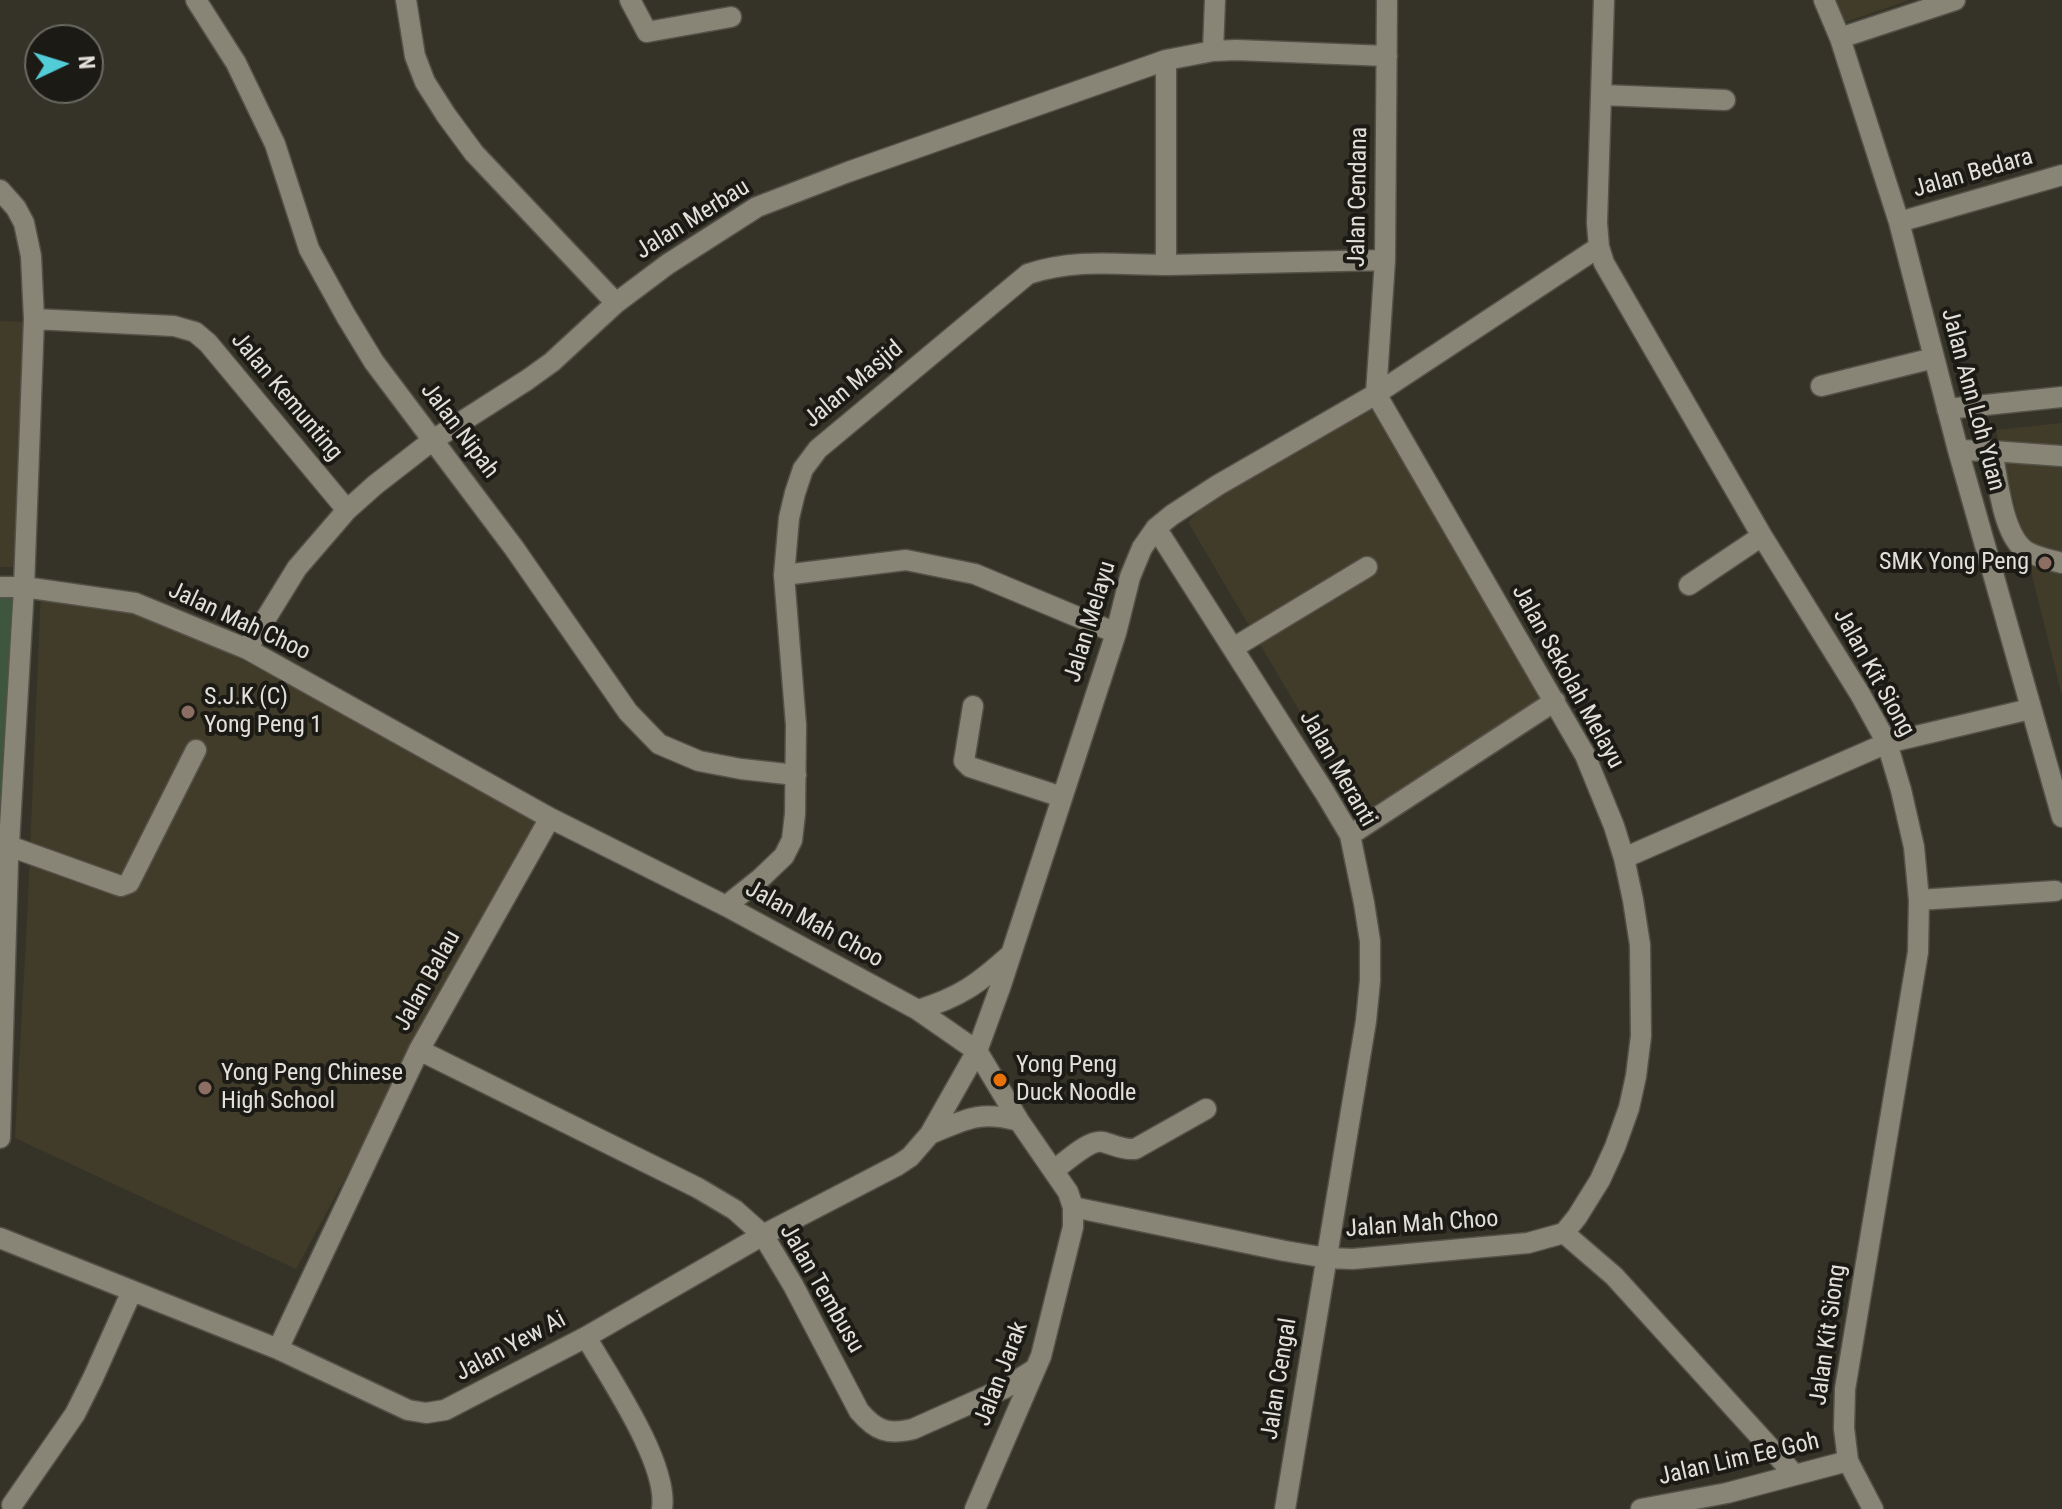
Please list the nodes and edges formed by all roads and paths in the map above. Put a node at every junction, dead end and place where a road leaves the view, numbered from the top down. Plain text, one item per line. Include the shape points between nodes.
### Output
1 (196, 0) edge
2 (406, 0) edge
3 (630, 0) edge
4 (1215, 0) edge
5 (1387, 0) edge
6 (1604, 0) edge
7 (1824, 0) edge
8 (1955, 0) edge
9 (731, 17) dead end
10 (1840, 38) junction
11 (1213, 51) junction
12 (1387, 56) junction
13 (1166, 60) junction
14 (1602, 95) junction
15 (1725, 100) dead end
16 (2062, 175) edge
17 (0, 190) edge
18 (1899, 222) junction
19 (1599, 247) junction
20 (1385, 260) junction
21 (1166, 265) junction
22 (616, 303) junction
23 (34, 319) junction
24 (1934, 358) junction
25 (1821, 386) dead end
26 (1376, 394) junction
27 (2062, 397) edge
28 (1947, 409) junction
29 (433, 440) junction
30 (1958, 450) junction
31 (1992, 451) junction
32 (2062, 456) edge
33 (347, 510) junction
34 (1156, 528) junction
35 (1762, 536) junction
36 (2062, 563) edge
37 (1367, 567) dead end
38 (784, 575) junction
39 (1689, 585) dead end
40 (0, 587) edge
41 (24, 587) junction
42 (1116, 633) junction
43 (1233, 648) junction
44 (247, 649) junction
45 (1555, 701) junction
46 (973, 706) dead end
47 (2030, 709) junction
48 (1887, 743) junction
49 (196, 750) dead end
50 (796, 775) junction
51 (1062, 797) junction
52 (2062, 817) edge
53 (550, 818) junction
54 (1350, 835) junction
55 (6, 856) edge
56 (1624, 858) junction
57 (2055, 891) dead end
58 (1919, 900) junction
59 (726, 906) junction
60 (1010, 955) junction
61 (918, 1010) junction
62 (419, 1050) junction
63 (977, 1051) junction
64 (1206, 1109) dead end
65 (1019, 1121) junction
66 (930, 1134) junction
67 (0, 1138) edge
68 (1054, 1170) junction
69 (1073, 1207) junction
70 (1564, 1233) junction
71 (763, 1235) junction
72 (0, 1238) edge
73 (1327, 1258) junction
74 (132, 1291) junction
75 (586, 1337) junction
76 (278, 1349) junction
77 (1035, 1369) junction
78 (1848, 1461) junction
79 (1794, 1474) junction
80 (9, 1504) edge
81 (662, 1509) edge
82 (975, 1509) edge
83 (1285, 1509) edge
84 (1641, 1509) edge
85 (1873, 1509) edge

1 - 29 street, Jalan Nipah via 236,63 275,144 309,249 374,362
2 - 22 street via 415,56 446,115 474,153
3 - 9 street via 647,32
4 - 11 street
5 - 12 street, Jalan Cendana
6 - 14 street, Jalan Kit Siong
7 - 10 street, Jalan Ann Loh Yuan
8 - 10 street
10 - 18 street, Jalan Ann Loh Yuan
11 - 12 street, Jalan Merbau
11 - 13 street, Jalan Merbau
12 - 20 street, Jalan Cendana
13 - 21 street
13 - 22 street, Jalan Merbau via 757,207
14 - 15 street
14 - 19 street, Jalan Kit Siong
16 - 18 street, Jalan Bedara
17 - 23 street via 24,223
18 - 24 street, Jalan Ann Loh Yuan
19 - 26 street, Jalan Melayu
19 - 35 street, Jalan Kit Siong
20 - 21 street, Jalan Masjid
20 - 26 street, Jalan Cendana
21 - 38 street, Jalan Masjid via 1051,267 1028,274 1009,289 818,449 803,469 795,493
22 - 29 street, Jalan Merbau via 552,362
23 - 33 street, Jalan Kemunting via 174,326 195,332
23 - 41 street
24 - 25 street
24 - 28 street, Jalan Ann Loh Yuan
26 - 34 street, Jalan Melayu via 1218,485
26 - 45 street, Jalan Sekolah Melayu
27 - 28 street
28 - 30 street, Jalan Ann Loh Yuan
29 - 33 street, Jalan Merbau
29 - 50 street, Jalan Nipah via 628,712 659,744 699,761
30 - 31 street
30 - 47 street, Jalan Ann Loh Yuan
31 - 32 street
31 - 36 street via 2014,538 2026,551
33 - 44 street, Jalan Merbau via 297,568
34 - 42 street, Jalan Melayu via 1130,577
34 - 43 street, Jalan Meranti
35 - 39 street
35 - 48 street, Jalan Kit Siong
37 - 43 street
38 - 42 street via 906,560 975,574
38 - 50 street, Jalan Masjid
40 - 41 street, Jalan Mah Choo
41 - 44 street, Jalan Mah Choo via 135,603
41 - 55 street
42 - 51 street, Jalan Melayu
43 - 54 street, Jalan Meranti
44 - 53 street, Jalan Mah Choo
45 - 54 street
45 - 56 street, Jalan Sekolah Melayu via 1585,755
46 - 51 street via 964,761
47 - 48 street
47 - 52 street, Jalan Ann Loh Yuan
48 - 56 street
48 - 58 street, Jalan Kit Siong via 1914,847
49 - 55 street via 129,883 121,886
50 - 59 street, Jalan Masjid via 792,840 784,856
51 - 60 street, Jalan Melayu
53 - 59 street, Jalan Mah Choo
53 - 62 street, Jalan Balau
54 - 73 street, Jalan Meranti via 1370,941 1370,981
55 - 67 street
56 - 70 street, Jalan Sekolah Melayu via 1640,945 1636,1076 1615,1147 1589,1199
57 - 58 street
58 - 78 street, Jalan Kit Siong via 1918,952 1845,1389
59 - 61 street, Jalan Mah Choo
60 - 61 street via 983,980
60 - 63 street, Jalan Melayu
61 - 63 street, Jalan Mah Choo
62 - 71 street, Jalan Tembusu via 698,1188
62 - 76 street, Jalan Balau
63 - 65 street, Jalan Mah Choo
63 - 66 street, Jalan Yew Ai
64 - 68 street via 1135,1149 1091,1143
65 - 66 street via 981,1115
65 - 68 street, Jalan Mah Choo
66 - 71 street, Jalan Yew Ai via 898,1165
68 - 69 street, Jalan Mah Choo
69 - 73 street, Jalan Mah Choo
69 - 77 street, Jalan Jarak via 1073,1227
70 - 73 street, Jalan Mah Choo via 1528,1243
70 - 79 street via 1614,1276
71 - 75 street, Jalan Yew Ai
71 - 77 street, Jalan Tembusu via 859,1411 882,1430 913,1429
72 - 74 street, Jalan Yew Ai
73 - 83 street, Jalan Cengal
74 - 76 street, Jalan Yew Ai
74 - 80 street via 75,1414
75 - 76 street, Jalan Yew Ai via 445,1410 426,1413 408,1410
75 - 81 street via 642,1434 660,1477
77 - 82 street, Jalan Jarak
78 - 79 street, Jalan Lim Ee Goh
78 - 85 street, Jalan Kit Siong
79 - 84 street, Jalan Lim Ee Goh

